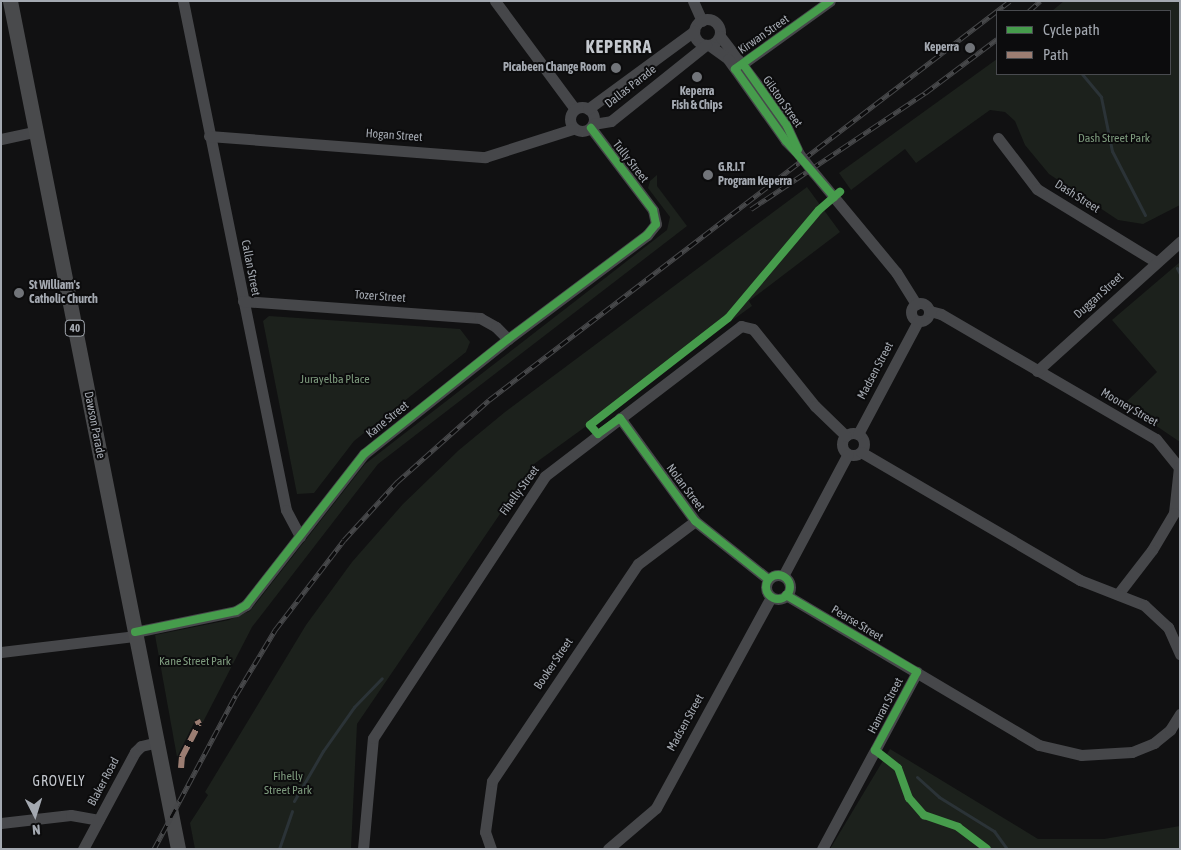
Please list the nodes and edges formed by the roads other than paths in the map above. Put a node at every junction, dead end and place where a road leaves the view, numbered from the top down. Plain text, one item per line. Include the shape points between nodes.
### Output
1 (10, 1) edge
2 (183, 1) edge
3 (495, 1) edge
4 (693, 1) edge
5 (830, 1) edge
6 (702, 21) junction
7 (694, 31) junction
8 (720, 36) junction
9 (708, 45) junction
10 (739, 66) junction
11 (588, 108) junction
12 (575, 109) junction
13 (592, 126) junction
14 (573, 129) junction
15 (35, 132) junction
16 (209, 136) junction
17 (998, 138) dead end
18 (1, 139) edge
19 (653, 210) joint
20 (1180, 242) edge
21 (1156, 262) junction
22 (243, 301) junction
23 (916, 304) junction
24 (930, 311) junction
25 (918, 321) junction
26 (508, 339) junction
27 (1037, 370) junction
28 (620, 418) junction
29 (858, 434) junction
30 (846, 436) junction
31 (861, 452) junction
32 (848, 454) junction
33 (695, 521) junction
34 (300, 536) junction
35 (783, 576) junction
36 (768, 579) junction
37 (1118, 594) junction
38 (786, 595) junction
39 (772, 597) junction
40 (136, 634) junction
41 (1, 652) edge
42 (1180, 654) edge
43 (917, 672) junction
44 (1180, 714) edge
45 (159, 742) junction
46 (99, 820) junction
47 (1, 823) edge
48 (84, 849) edge
49 (178, 849) edge
50 (363, 849) edge
51 (491, 849) edge
52 (608, 849) edge
53 (822, 849) edge

1 - 15 main road, Dawson Parade / 40
2 - 16 street, Callan Street
3 - 12 street
4 - 6 street
5 - 10 street, Kirwan Street
6 - 7 street
6 - 8 street via 710,20 717,24
7 - 9 street via 696,39
7 - 11 street, Dallas Parade
8 - 9 street
8 - 10 street, Gilston Street
9 - 10 street, Gilston Street
9 - 13 street, Dallas Parade via 611,121
10 - 23 street, Gilston Street, bridge via 787,126 799,154 896,272
11 - 12 street
11 - 13 street via 594,117
12 - 14 street via 569,118
13 - 14 street via 584,132
13 - 19 street, Tully Street
14 - 16 street, Hogan Street via 485,156
15 - 18 street
15 - 40 main road, Dawson Parade / 40
16 - 22 street, Callan Street
17 - 21 street, Dash Street via 1037,189
19 - 26 street, Kane Street via 656,224 648,235
20 - 21 street, Duggan Street
21 - 27 street, Duggan Street
22 - 26 street, Tozer Street via 480,318
22 - 34 street, Callan Street via 286,510
23 - 24 street via 925,304
23 - 25 street via 911,313
24 - 25 street via 928,319
24 - 27 street, Mooney Street via 941,314
25 - 29 street, Madsen Street
26 - 34 street, Kane Street via 364,454
27 - 37 street, Mooney Street via 1156,439 1179,467 1174,513 1152,550
28 - 30 street, Fihelly Street via 741,326 753,329 815,406
28 - 33 street, Nolan Street
28 - 50 street, Fihelly Street via 540,482 373,738
29 - 30 street
29 - 31 street via 864,442
30 - 32 street via 842,444
31 - 32 street
31 - 37 street via 1080,580
32 - 35 street
33 - 36 street, Nolan Street
33 - 51 street, Booker Street via 638,564 492,781 486,832
34 - 40 street, Kane Street via 246,605 236,611
35 - 36 street
35 - 38 street via 790,585
36 - 39 street via 766,590
37 - 42 street via 1144,605 1168,627
38 - 39 street
38 - 43 street, Pearse Street
39 - 52 street, Madsen Street via 656,808
40 - 41 street, Kane Street
40 - 45 main road, Dawson Parade / 40
43 - 44 street, Pearse Street via 1039,745 1082,754 1132,752 1154,743 1170,730
43 - 53 street, Hanran Street
45 - 46 street, Blaker Road via 141,746 135,752
45 - 49 main road, Dawson Parade / 40
46 - 47 street via 71,815
46 - 48 street, Blaker Road

